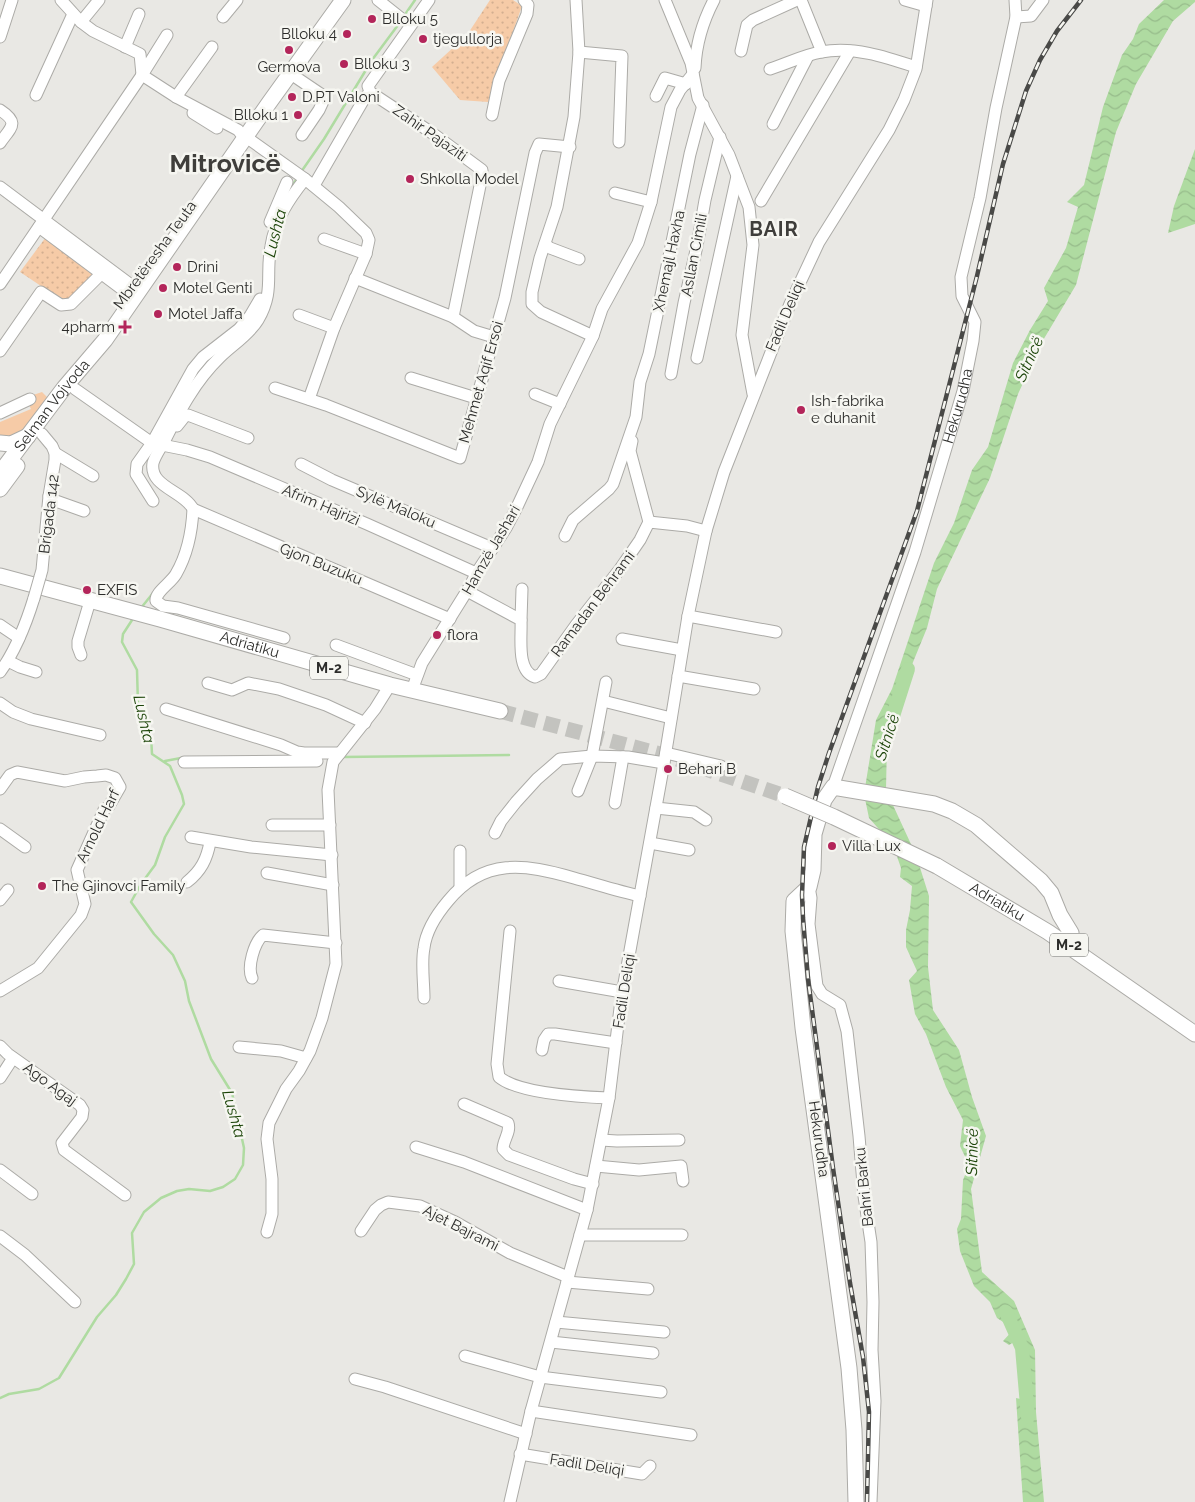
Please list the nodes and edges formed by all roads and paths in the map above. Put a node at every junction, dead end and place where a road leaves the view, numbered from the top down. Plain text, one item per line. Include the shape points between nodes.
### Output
1 (12, 0) edge
2 (61, 0) edge
3 (98, 0) edge
4 (237, 0) edge
5 (336, 0) edge
6 (343, 0) edge
7 (378, 0) edge
8 (429, 0) edge
9 (524, 0) edge
10 (576, 0) edge
11 (664, 0) edge
12 (714, 0) edge
13 (797, 0) edge
14 (801, 0) edge
15 (905, 0) edge
16 (1015, 0) edge
17 (1043, 0) edge
18 (926, 3) edge
19 (139, 14) dead end
20 (1016, 16) junction
21 (223, 17) dead end
22 (77, 18) junction
23 (402, 19) dead end
24 (167, 35) dead end
25 (0, 37) edge
26 (125, 47) junction
27 (212, 47) dead end
28 (741, 50) dead end
29 (850, 51) junction
30 (579, 52) junction
31 (822, 52) junction
32 (808, 56) junction
33 (916, 67) junction
34 (770, 69) dead end
35 (291, 74) junction
36 (141, 77) junction
37 (691, 79) junction
38 (370, 92) junction
39 (36, 95) dead end
40 (656, 96) dead end
41 (176, 97) junction
42 (702, 105) junction
43 (0, 110) edge
44 (492, 114) dead end
45 (773, 124) dead end
46 (217, 128) dead end
47 (302, 135) dead end
48 (244, 136) junction
49 (720, 137) junction
50 (619, 142) dead end
51 (0, 143) edge
52 (570, 147) junction
53 (737, 176) junction
54 (303, 178) junction
55 (287, 182) dead end
56 (0, 187) edge
57 (615, 193) dead end
58 (761, 201) dead end
59 (652, 202) junction
60 (42, 223) junction
61 (324, 240) dead end
62 (545, 244) junction
63 (366, 254) junction
64 (579, 259) dead end
65 (101, 274) junction
66 (355, 278) junction
67 (0, 284) edge
68 (133, 292) junction
69 (299, 315) dead end
70 (453, 317) junction
71 (334, 328) junction
72 (593, 336) junction
73 (494, 337) junction
74 (0, 351) edge
75 (697, 358) dead end
76 (193, 368) junction
77 (671, 374) dead end
78 (204, 375) junction
79 (411, 378) dead end
80 (275, 388) dead end
81 (69, 389) junction
82 (535, 394) dead end
83 (753, 394) junction
84 (476, 398) junction
85 (30, 399) dead end
86 (309, 399) junction
87 (560, 404) junction
88 (0, 412) edge
89 (636, 417) junction
90 (169, 431) junction
91 (36, 435) junction
92 (248, 438) dead end
93 (157, 444) junction
94 (0, 445) edge
95 (55, 452) junction
96 (12, 458) junction
97 (302, 464) dead end
98 (0, 473) edge
99 (93, 476) dead end
100 (0, 489) edge
101 (49, 496) junction
102 (153, 501) dead end
103 (192, 509) junction
104 (84, 511) dead end
105 (649, 522) junction
106 (706, 531) junction
107 (565, 536) dead end
108 (492, 548) junction
109 (476, 573) junction
110 (0, 576) edge
111 (522, 589) dead end
112 (467, 591) junction
113 (90, 601) junction
114 (688, 616) junction
115 (450, 619) junction
116 (521, 620) junction
117 (0, 625) edge
118 (776, 632) dead end
119 (19, 638) junction
120 (284, 638) dead end
121 (622, 639) dead end
122 (336, 645) dead end
123 (682, 650) junction
124 (81, 654) dead end
125 (8, 661) junction
126 (0, 672) edge
127 (36, 672) dead end
128 (417, 675) junction
129 (678, 676) junction
130 (606, 682) dead end
131 (208, 684) dead end
132 (390, 685) junction
133 (754, 689) dead end
134 (412, 690) junction
135 (603, 701) junction
136 (0, 703) edge
137 (166, 708) dead end
138 (500, 711) tunnel mouth
139 (671, 718) junction
140 (364, 723) junction
141 (100, 735) dead end
142 (592, 756) junction
143 (337, 757) junction
144 (623, 757) junction
145 (665, 758) junction
146 (184, 762) dead end
147 (721, 766) dead end
148 (833, 787) junction
149 (0, 789) edge
150 (578, 791) dead end
151 (785, 796) tunnel mouth
152 (615, 803) dead end
153 (656, 808) junction
154 (706, 820) dead end
155 (272, 825) dead end
156 (330, 825) junction
157 (0, 829) edge
158 (495, 832) dead end
159 (191, 837) dead end
160 (210, 842) junction
161 (650, 843) junction
162 (25, 847) dead end
163 (690, 850) dead end
164 (460, 851) dead end
165 (332, 855) junction
166 (267, 873) dead end
167 (187, 882) dead end
168 (333, 885) junction
169 (809, 887) junction
170 (460, 888) junction
171 (8, 890) dead end
172 (640, 896) junction
173 (0, 900) edge
174 (1060, 915) junction
175 (510, 931) dead end
176 (1048, 932) junction
177 (1066, 937) junction
178 (336, 943) junction
179 (252, 978) dead end
180 (559, 981) dead end
181 (0, 991) edge
182 (622, 992) junction
183 (424, 998) dead end
184 (1195, 1034) edge
185 (616, 1043) junction
186 (0, 1046) edge
187 (239, 1047) dead end
188 (542, 1050) dead end
189 (13, 1058) junction
190 (306, 1058) junction
191 (0, 1078) edge
192 (609, 1098) junction
193 (464, 1104) dead end
194 (601, 1140) junction
195 (679, 1140) dead end
196 (416, 1147) dead end
197 (596, 1166) junction
198 (0, 1170) edge
199 (682, 1181) dead end
200 (593, 1184) junction
201 (32, 1194) dead end
202 (125, 1195) dead end
203 (588, 1210) junction
204 (361, 1231) dead end
205 (267, 1232) dead end
206 (580, 1234) junction
207 (682, 1235) dead end
208 (0, 1236) edge
209 (568, 1280) junction
210 (648, 1289) dead end
211 (75, 1302) dead end
212 (556, 1322) junction
213 (664, 1332) dead end
214 (550, 1342) junction
215 (653, 1354) dead end
216 (465, 1356) dead end
217 (540, 1377) junction
218 (355, 1379) dead end
219 (662, 1392) dead end
220 (531, 1411) junction
221 (526, 1434) junction
222 (691, 1435) dead end
223 (520, 1454) junction
224 (650, 1466) dead end
225 (510, 1502) edge
226 (856, 1502) edge
227 (871, 1502) edge

1 - 25 street
2 - 22 street
3 - 22 street
4 - 21 street
5 - 48 main road, Mbretëresha Teuta
6 - 35 main road, Mbretëresha Teuta
7 - 23 street
8 - 38 street via 368,86
9 - 44 street via 528,5 527,14 499,81
10 - 30 street
11 - 37 street via 691,63
12 - 37 street via 702,26
13 - 28 street via 747,25
14 - 31 street
15 - 18 street
16 - 20 street, Hekurudha
17 - 20 street via 1031,16
18 - 33 street, Fadil Deliqi
19 - 26 street
20 - 148 street, Hekurudha via 982,190 961,277 962,296 975,322 963,391 915,552
22 - 26 street via 103,37
22 - 39 street
24 - 36 street
26 - 36 street via 140,54
27 - 41 street
29 - 31 street
29 - 33 street via 876,54
29 - 58 street
30 - 50 street via 622,56
30 - 52 street
31 - 32 street
32 - 34 street
32 - 45 street
33 - 83 street, Fadil Deliqi via 889,130 819,242
35 - 47 street via 325,97
35 - 48 main road, Mbretëresha Teuta
36 - 41 street
36 - 46 street
36 - 60 street
37 - 40 street via 665,78
37 - 42 street
37 - 59 street, Hamzë Jashari via 671,107
38 - 54 street via 316,182
38 - 70 street, Zahir Pajaziti via 482,170
41 - 48 street
42 - 49 street
42 - 89 street, Xhemajl Haxha via 649,354 640,382
43 - 51 street via 13,121
48 - 54 street
48 - 68 main road, Mbretëresha Teuta
49 - 53 street
49 - 77 street, Asllan Cimili via 704,200
52 - 62 street
52 - 73 street, Mehmet Aqif Ersoi via 539,144 535,153
53 - 75 street
53 - 83 street via 752,225 753,245 742,335
54 - 63 street via 366,233 369,240
54 - 78 street via 277,223 270,247 268,297 258,320
55 - 76 street via 264,240 261,298 239,329
56 - 60 street
57 - 59 street
59 - 72 street, Hamzë Jashari via 638,243 602,309
60 - 65 street
60 - 67 street
60 - 68 street
61 - 63 street
62 - 64 street
62 - 72 street via 532,292 532,304 541,312
63 - 66 street
65 - 68 street
65 - 74 street via 71,304 61,305 41,292
66 - 70 street
66 - 71 street
68 - 81 main road, Mbretëresha Teuta via 90,367
68 - 81 main road, Mbretëresha Teuta via 78,364
69 - 71 street
70 - 73 street via 474,331
71 - 86 street
72 - 87 street, Hamzë Jashari
73 - 84 street, Mehmet Aqif Ersoi
76 - 78 street
76 - 93 street
78 - 90 street
79 - 84 street
80 - 86 street, Mehmet Aqif Ersoi
81 - 91 main road, Selman Vojvoda
81 - 93 street, Afrim Hajrizi
82 - 87 street
83 - 106 street, Fadil Deliqi
84 - 86 street, Mehmet Aqif Ersoi via 460,458
85 - 88 street
87 - 108 street, Hamzë Jashari via 517,507
89 - 105 street, Xhemajl Haxha via 630,451
89 - 107 street, Xhemajl Haxha via 611,487 573,520
90 - 92 street via 188,415
90 - 93 street
91 - 94 main road
91 - 95 street, Brigada 142
91 - 96 main road, Selman Vojvoda
91 - 100 main road
93 - 102 street via 137,464 136,474
93 - 103 street via 153,464 156,478 184,498
93 - 109 street, Afrim Hajrizi via 187,450 241,470
94 - 96 main road
95 - 99 street
95 - 101 street, Brigada 142
96 - 98 main road, Selman Vojvoda
97 - 108 street, Sylë Maloku via 332,480
101 - 104 street
101 - 119 street, Brigada 142, bridge via 42,570
103 - 115 street, Gjon Buzuku
103 - 120 street via 185,553 176,574 158,593 158,604
105 - 106 street
105 - 116 street, Ramadan Behrami via 620,569 541,674 535,677 526,672 522,663
106 - 114 street, Fadil Deliqi
108 - 109 street, Hamzë Jashari
109 - 112 street, Hamzë Jashari
110 - 113 main road, Adriatiku / M-2
111 - 116 street, Ramadan Behrami
112 - 115 street, Hamzë Jashari
112 - 116 street
113 - 124 street via 78,641
113 - 132 main road, Adriatiku / M-2
114 - 118 street
114 - 123 street, Fadil Deliqi
115 - 128 street, Hamzë Jashari
117 - 119 street
119 - 125 street, Brigada 142
121 - 123 street
122 - 128 street
123 - 129 street, Fadil Deliqi
125 - 126 street, Brigada 142
125 - 127 street
128 - 134 street, Hamzë Jashari
129 - 133 street
129 - 139 street, Fadil Deliqi
130 - 135 street
131 - 140 street via 232,690 248,683 279,689 326,705
132 - 134 main road, Adriatiku / M-2
132 - 140 street
134 - 138 main road, Adriatiku / M-2
135 - 139 street
135 - 142 street
136 - 141 street via 31,719
137 - 143 street via 297,752
139 - 145 street, Fadil Deliqi
140 - 143 street
142 - 144 street
142 - 150 street
142 - 158 street via 560,759 516,802
143 - 146 street via 318,761
143 - 156 street via 328,790
144 - 145 street
144 - 152 street
145 - 147 street
145 - 153 street, Fadil Deliqi
148 - 169 main road, Hekurudha via 824,800 814,834
148 - 174 main road via 934,804 952,811 976,826 1041,881 1051,893
149 - 181 street, Arnold Harf via 10,775 17,772 65,781 84,776 106,776 115,778 120,787 104,810 77,870 85,904 81,914 38,968
151 - 176 main road, Adriatiku / M-2, bridge via 937,866
153 - 154 street via 694,812
153 - 161 street, Fadil Deliqi
155 - 156 street
156 - 165 street
157 - 162 street
159 - 160 street
160 - 165 street
160 - 167 street via 203,866
161 - 163 street
161 - 172 street, Fadil Deliqi
164 - 170 street
165 - 168 street
166 - 168 street
168 - 178 street
169 - 226 main road, Hekurudha via 794,902 793,931 849,1368
169 - 227 street, Bahri Barku via 809,924 817,986 822,994 840,1005 846,1031 871,1242 875,1401
170 - 172 street via 492,870 525,867
170 - 183 street via 447,902 426,938 423,950
171 - 173 street
172 - 182 street, Fadil Deliqi
174 - 176 main road via 1057,927
174 - 177 main road
175 - 192 street via 497,1064 499,1077 510,1084 560,1095
176 - 177 main road, Adriatiku / M-2
177 - 184 main road, Adriatiku / M-2 via 1087,958
178 - 179 street via 263,935 254,954 250,970
178 - 190 street via 336,964 322,1018
180 - 182 street
182 - 185 street, Fadil Deliqi
185 - 188 street via 548,1034
185 - 192 street, Fadil Deliqi
186 - 189 street, Ago Agaj
187 - 190 street via 281,1051
189 - 191 street, Ago Agaj
189 - 202 street, Ago Agaj via 80,1106 82,1117 62,1143 64,1150
190 - 205 street via 286,1089 267,1131 272,1214
192 - 194 street, Fadil Deliqi
193 - 200 street via 508,1123 503,1149 509,1155
194 - 195 street
194 - 197 street, Fadil Deliqi
196 - 203 street
197 - 199 street via 639,1170 681,1166
197 - 200 street, Fadil Deliqi
198 - 201 street
200 - 203 street, Fadil Deliqi
203 - 206 street, Fadil Deliqi
204 - 209 street, Ajet Bajrami via 375,1210 388,1202 420,1206
206 - 207 street
206 - 209 street, Fadil Deliqi
208 - 211 street
209 - 210 street, Ajet Bajrami
209 - 212 street, Fadil Deliqi
212 - 213 street
212 - 214 street, Fadil Deliqi
214 - 215 street
214 - 217 street, Fadil Deliqi
216 - 217 street
217 - 219 street
217 - 220 street, Fadil Deliqi
218 - 221 street
220 - 221 street, Fadil Deliqi
220 - 222 street
221 - 223 street, Fadil Deliqi
223 - 224 street, Fadil Deliqi via 642,1474
223 - 225 street, Fadil Deliqi

